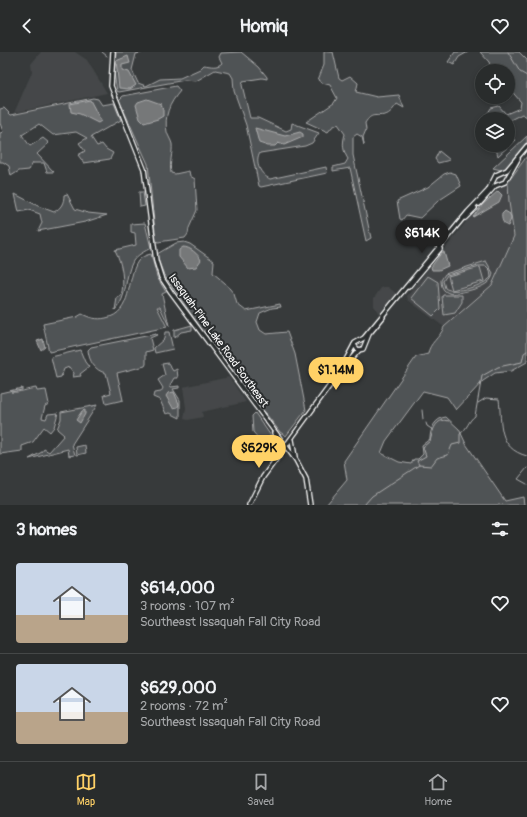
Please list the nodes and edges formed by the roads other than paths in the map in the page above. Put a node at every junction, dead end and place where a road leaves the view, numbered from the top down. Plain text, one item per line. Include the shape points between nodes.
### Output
1 (113, 52) edge
2 (527, 146) edge
3 (527, 150) edge
4 (502, 173) junction
5 (495, 178) junction
6 (506, 179) junction
7 (500, 184) junction
8 (359, 341) junction
9 (354, 345) junction
10 (364, 346) junction
11 (359, 350) junction
12 (339, 373) junction
13 (272, 429) junction
14 (292, 439) junction
15 (286, 447) junction
16 (279, 457) junction
17 (296, 460) junction
18 (249, 505) edge
19 (310, 505) edge

1 - 13 street, Issaquah-Pine Lake Road Southeast via 111,86 144,169 159,273
2 - 4 street
3 - 6 street via 512,167
4 - 5 street via 497,174
4 - 6 street
5 - 7 street
5 - 8 street via 486,194 465,215
6 - 7 street
7 - 10 street via 495,186 467,217 370,333
8 - 9 street
8 - 10 street
9 - 11 street
9 - 12 street
10 - 11 street
11 - 12 street
12 - 14 street
13 - 15 street, Issaquah-Pine Lake Road Southeast
13 - 16 street via 280,446
14 - 15 street
14 - 17 street
15 - 16 street
15 - 17 street, Issaquah-Pine Lake Road Southeast
16 - 18 street via 262,480
17 - 19 street via 306,479

